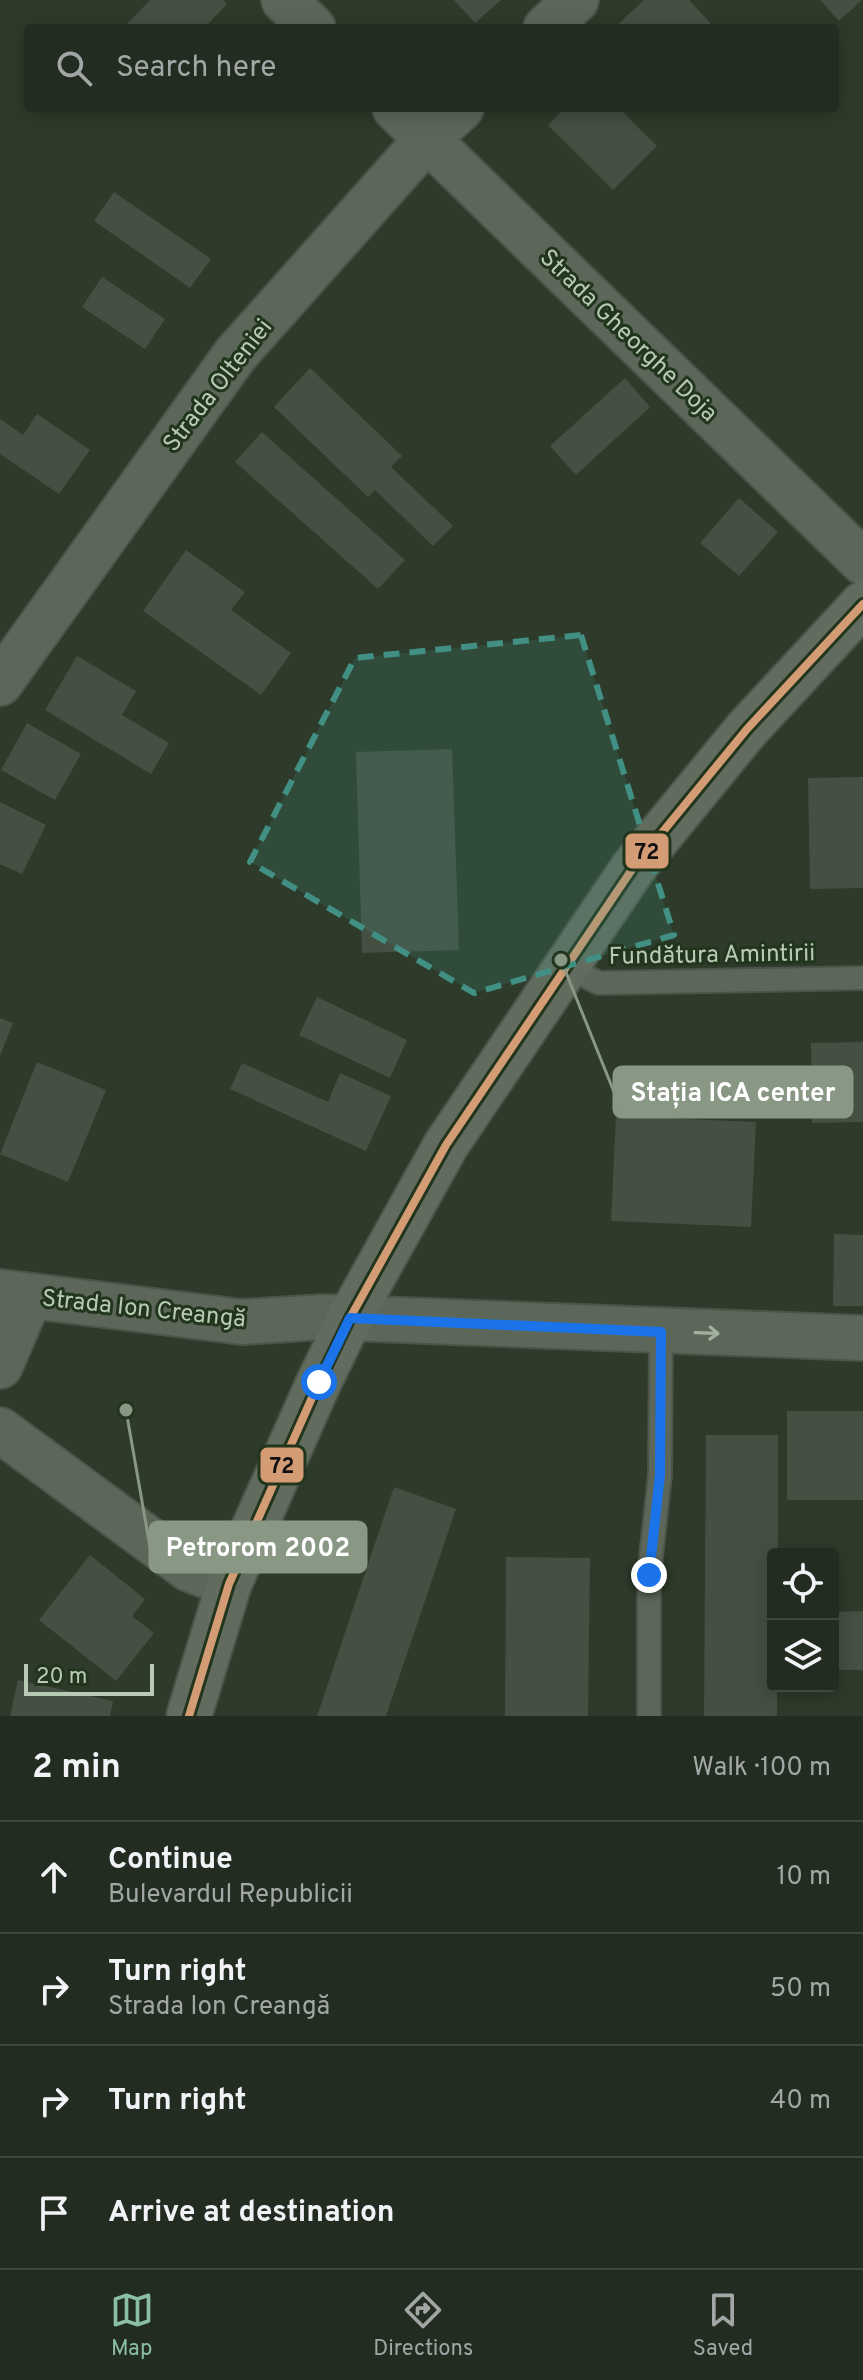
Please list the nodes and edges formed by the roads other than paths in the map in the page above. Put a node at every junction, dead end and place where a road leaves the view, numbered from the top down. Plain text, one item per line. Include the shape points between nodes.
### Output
1 (284, 0) edge
2 (576, 0) edge
3 (309, 24) edge
4 (550, 24) edge
5 (399, 112) edge
6 (457, 112) edge
7 (427, 139) junction
8 (863, 562) edge
9 (863, 604) edge
10 (0, 683) edge
11 (565, 966) junction
12 (863, 978) edge
13 (15, 1294) edge
14 (350, 1318) junction
15 (661, 1332) junction
16 (863, 1338) edge
17 (0, 1366) edge
18 (0, 1430) edge
19 (229, 1584) junction
20 (189, 1716) edge
21 (649, 1716) edge

1 - 3 street
2 - 4 street
5 - 7 street, Strada Gheorghe Doja
6 - 7 street, Strada Olteniei
7 - 8 street, Strada Gheorghe Doja
7 - 10 street, Strada Olteniei via 235,355
9 - 11 main road via 747,729 633,868
11 - 12 lane, Fundătura Amintirii via 599,983
11 - 14 main road via 446,1145
13 - 14 street, Strada Ion Creangă via 242,1322
13 - 17 street
14 - 15 street, Strada Ion Creangă
14 - 19 main road
15 -> 16 street, Strada Ion Creangă
15 - 21 lane via 660,1475 649,1575
18 - 19 street via 189,1569
19 - 20 main road

